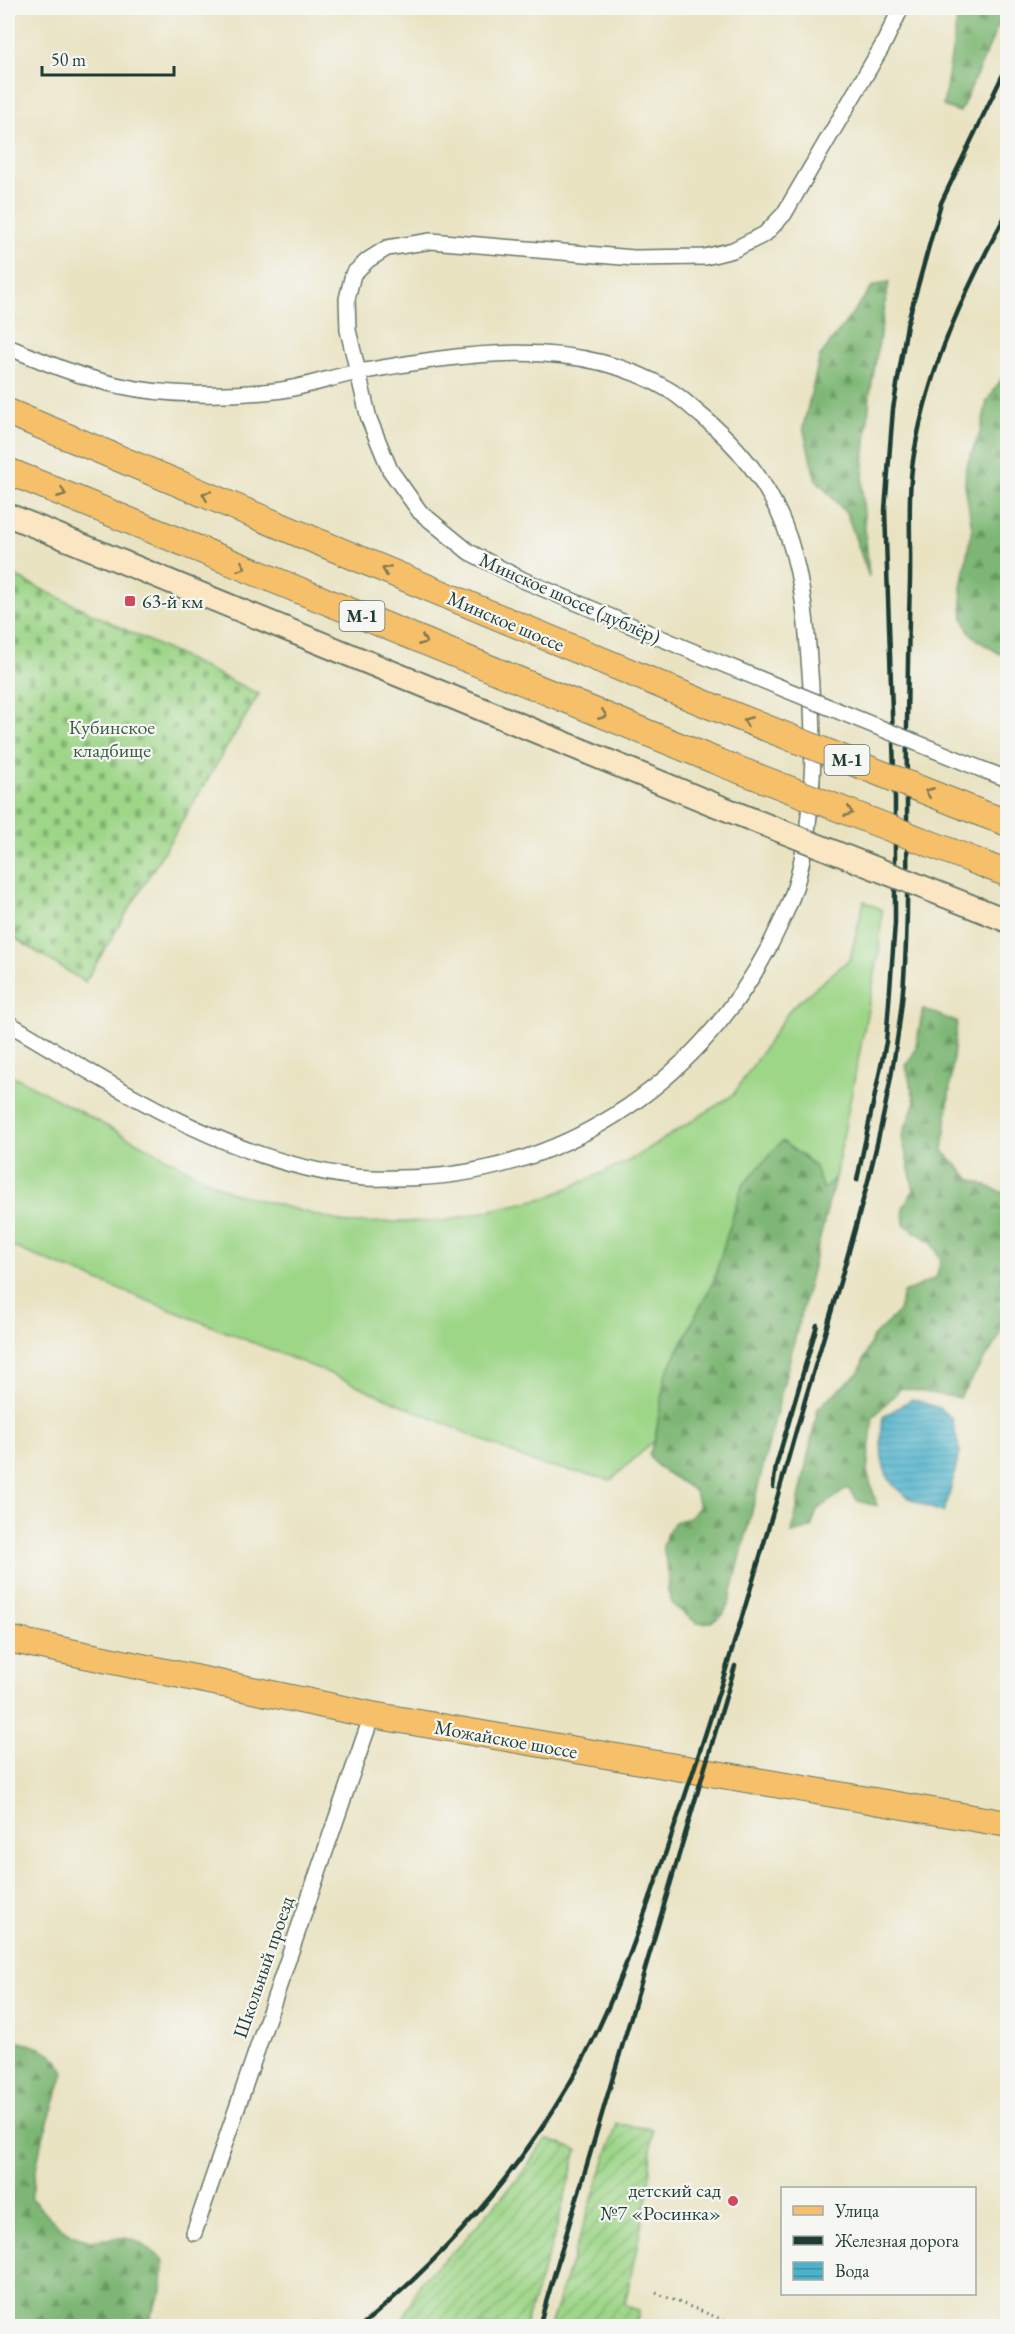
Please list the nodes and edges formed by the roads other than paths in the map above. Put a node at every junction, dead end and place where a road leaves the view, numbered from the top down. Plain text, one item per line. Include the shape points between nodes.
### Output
1 (901, 8) edge
2 (8, 347) edge
3 (358, 372) junction
4 (8, 412) edge
5 (8, 471) edge
6 (8, 515) edge
7 (1008, 779) edge
8 (1008, 823) edge
9 (1008, 874) edge
10 (1008, 921) edge
11 (8, 1023) edge
12 (8, 1639) edge
13 (372, 1715) junction
14 (1008, 1824) edge
15 (194, 2233) dead end

1 - 3 street, Минское шоссе (дублёр) via 784,214 765,234 733,250 705,257 634,258 431,241 387,248 353,274 347,299 348,330
2 - 3 street via 46,364 122,387 202,394 276,391
3 - 7 street, Минское шоссе (дублёр), bridge via 369,419 390,470 420,512 469,552 523,580
3 - 11 street via 496,353 559,354 617,367 670,390 714,426 757,470 787,527 805,604 814,726 811,795 798,878 760,963 738,1001 694,1053 640,1100 585,1133 520,1161 440,1178 358,1178 272,1161 191,1126
8 -> 4 main road, Минское шоссе / М-1, bridge via 711,706
5 -> 9 main road, М-1, bridge via 716,761
6 - 10 main road, bridge
12 - 13 main road, Можайское шоссе
13 - 14 main road, Можайское шоссе
13 - 15 street, Школьный проезд

